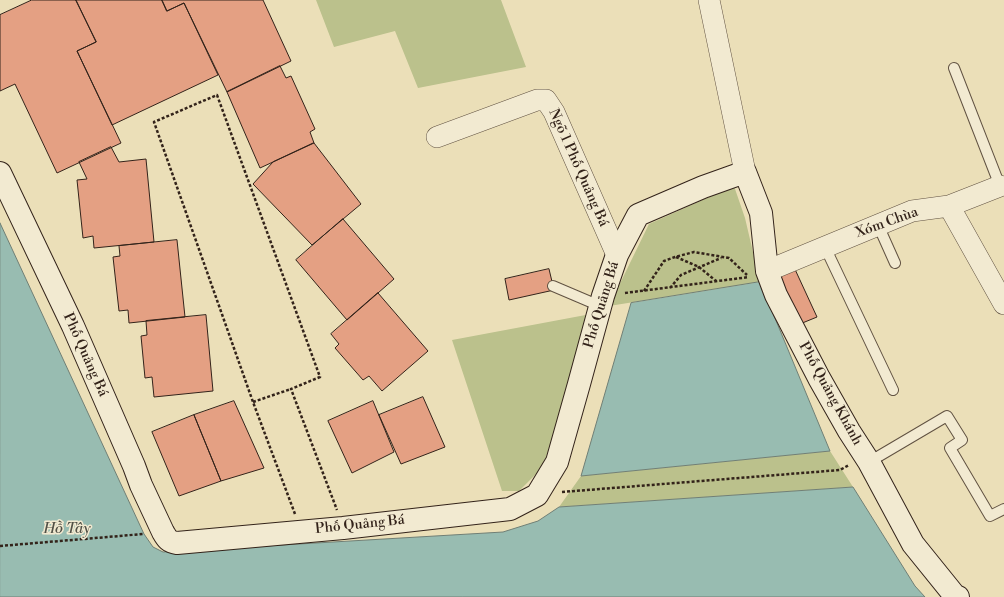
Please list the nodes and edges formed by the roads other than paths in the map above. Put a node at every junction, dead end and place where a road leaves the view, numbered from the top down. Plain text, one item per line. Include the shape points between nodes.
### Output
1 (709, 0) edge
2 (954, 68) dead end
3 (437, 137) dead end
4 (746, 172) junction
5 (0, 173) edge
6 (1002, 185) edge
7 (949, 206) junction
8 (878, 225) junction
9 (825, 247) junction
10 (617, 255) junction
11 (895, 263) dead end
12 (757, 275) junction
13 (553, 286) dead end
14 (601, 301) junction
15 (1004, 304) edge
16 (893, 390) dead end
17 (860, 463) junction
18 (1004, 509) edge
19 (958, 597) edge

1 - 4 street
2 - 6 lane
3 - 10 street, Ngõ 1 Phố Quảng Bá via 537,100 546,100 554,112
4 - 10 street, Phố Quảng Bá via 638,215
4 - 12 street, Phố Quảng Khánh via 761,213
5 - 14 street, Phố Quảng Bá via 73,326 166,539 172,542 344,528 510,509 537,495 557,462
6 - 7 street, Xóm Chùa
7 - 8 street, Xóm Chùa via 912,211
7 - 15 street
8 - 9 street, Xóm Chùa
8 - 11 lane
9 - 12 street, Xóm Chùa
9 - 16 lane
10 - 14 street, Phố Quảng Bá
12 - 17 street, Phố Quảng Khánh via 776,295 849,431
13 - 14 lane
17 - 18 lane via 947,416 962,440 950,448 990,516
17 - 19 street, Phố Quảng Khánh via 913,544

